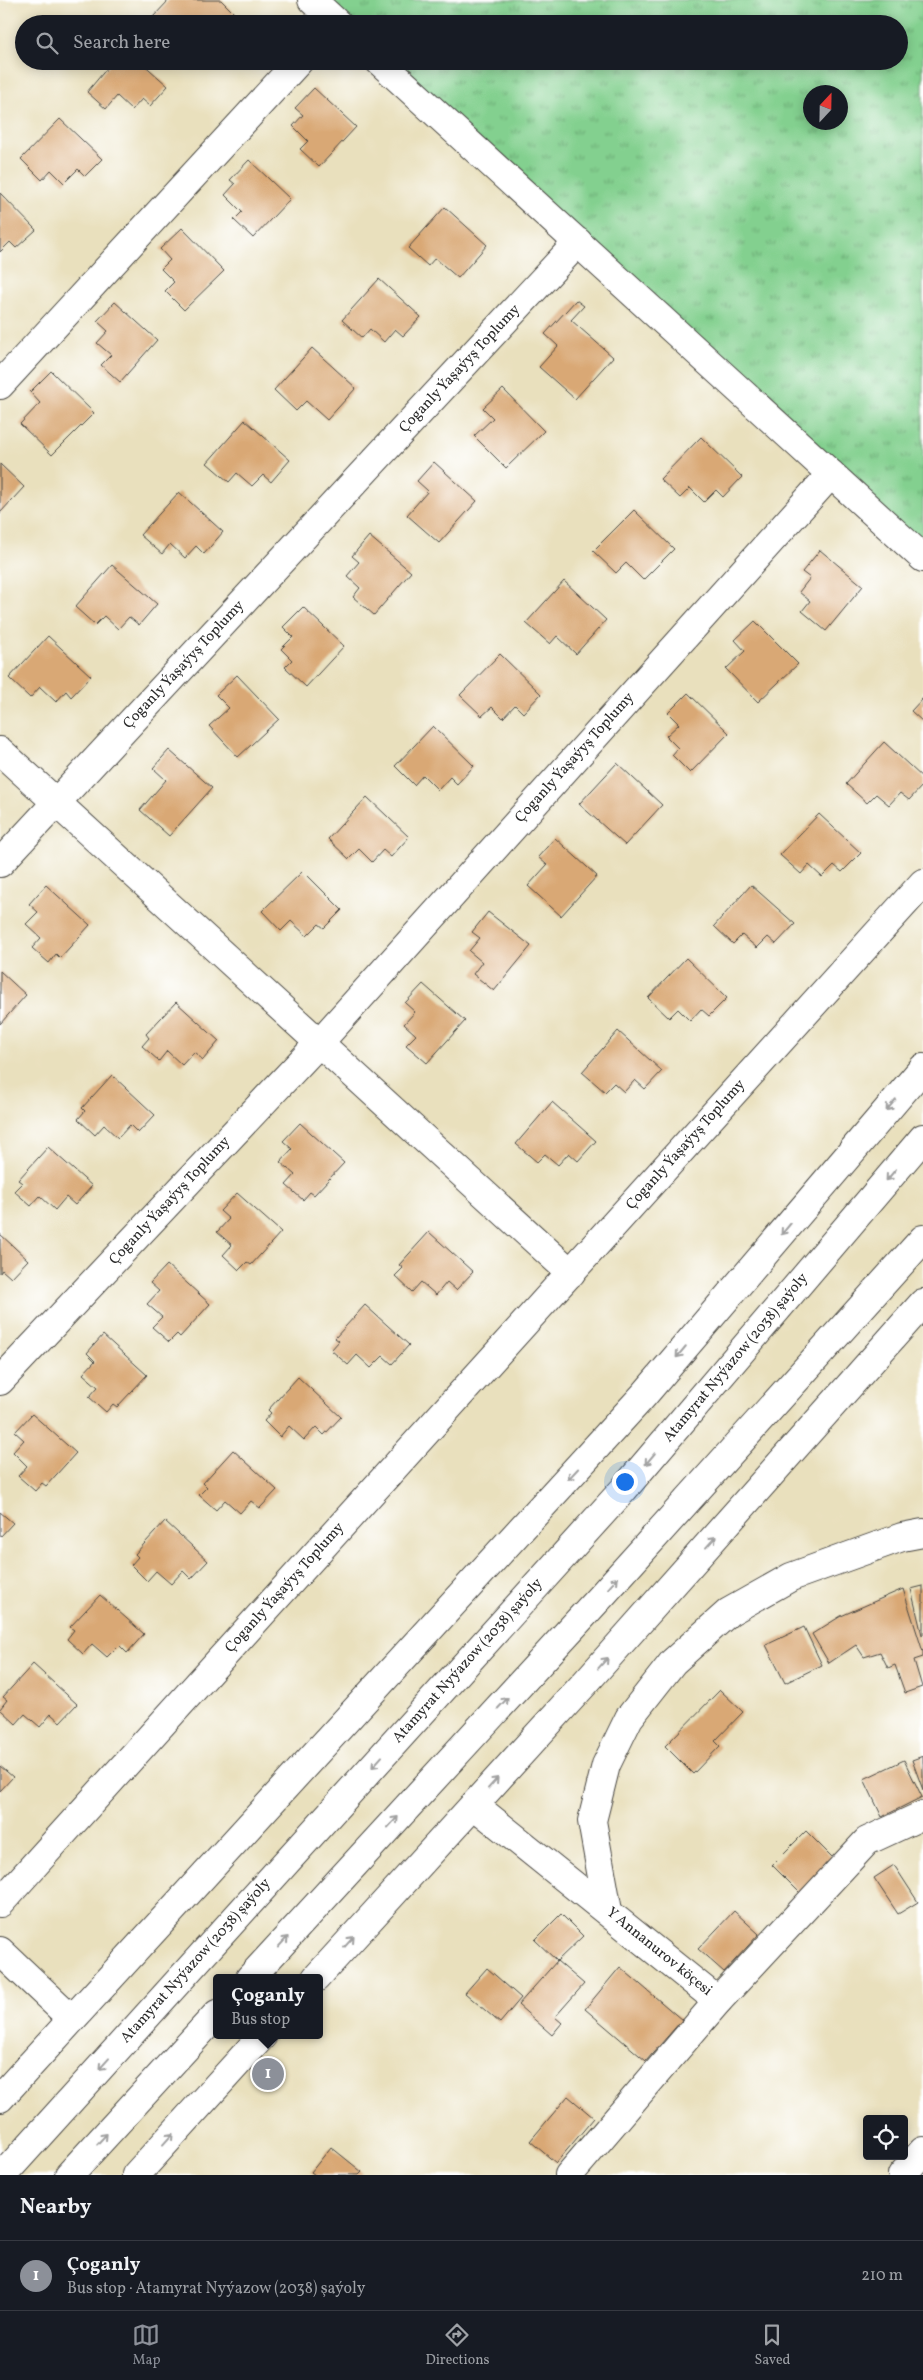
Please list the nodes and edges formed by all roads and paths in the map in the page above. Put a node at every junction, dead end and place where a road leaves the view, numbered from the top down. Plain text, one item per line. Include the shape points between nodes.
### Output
1 (312, 0) edge
2 (328, 15) edge
3 (291, 70) edge
4 (389, 70) edge
5 (578, 242) junction
6 (0, 385) edge
7 (831, 474) junction
8 (923, 558) edge
9 (0, 751) edge
10 (56, 802) junction
11 (0, 862) edge
12 (923, 883) edge
13 (319, 1043) junction
14 (923, 1068) edge
15 (923, 1138) edge
16 (923, 1239) edge
17 (571, 1273) junction
18 (923, 1303) edge
19 (0, 1381) edge
20 (923, 1533) edge
21 (474, 1805) junction
22 (923, 1815) edge
23 (0, 1903) edge
24 (608, 1910) junction
25 (0, 1951) edge
26 (254, 1974) edge
27 (320, 1974) edge
28 (718, 2001) junction
29 (213, 2018) edge
30 (72, 2020) junction
31 (259, 2039) edge
32 (0, 2098) edge
33 (923, 2151) edge
34 (3, 2175) edge
35 (69, 2175) edge
36 (136, 2175) edge
37 (569, 2175) edge
38 (902, 2175) edge

1 - 2 street
3 - 6 street
4 - 5 street
5 - 7 street
5 - 10 street, Çoganly Ýaşaýyş Toplumy
7 - 8 street
7 - 13 street, Çoganly Ýaşaýyş Toplumy
9 - 10 street
10 - 11 street, Çoganly Ýaşaýyş Toplumy
10 - 13 street
12 - 17 street, Çoganly Ýaşaýyş Toplumy
13 - 17 street
13 - 19 street, Çoganly Ýaşaýyş Toplumy
14 -> 30 street via 644,1396
15 -> 34 street, Atamyrat Nyýazow (2038) şaýoly via 624,1489
26 -> 16 street
17 - 23 street, Çoganly Ýaşaýyş Toplumy
21 -> 18 street
20 - 24 street via 894,1540 791,1577 729,1612 673,1662 629,1718 606,1765 592,1821
21 - 24 street, Y Annanurov köçesi
27 -> 21 street
22 - 28 street, Y Annanurov köçesi via 867,1841
24 - 28 street, Y Annanurov köçesi
25 - 30 street
28 - 37 street
35 -> 29 street
30 - 32 street
36 -> 31 street
33 - 38 street

